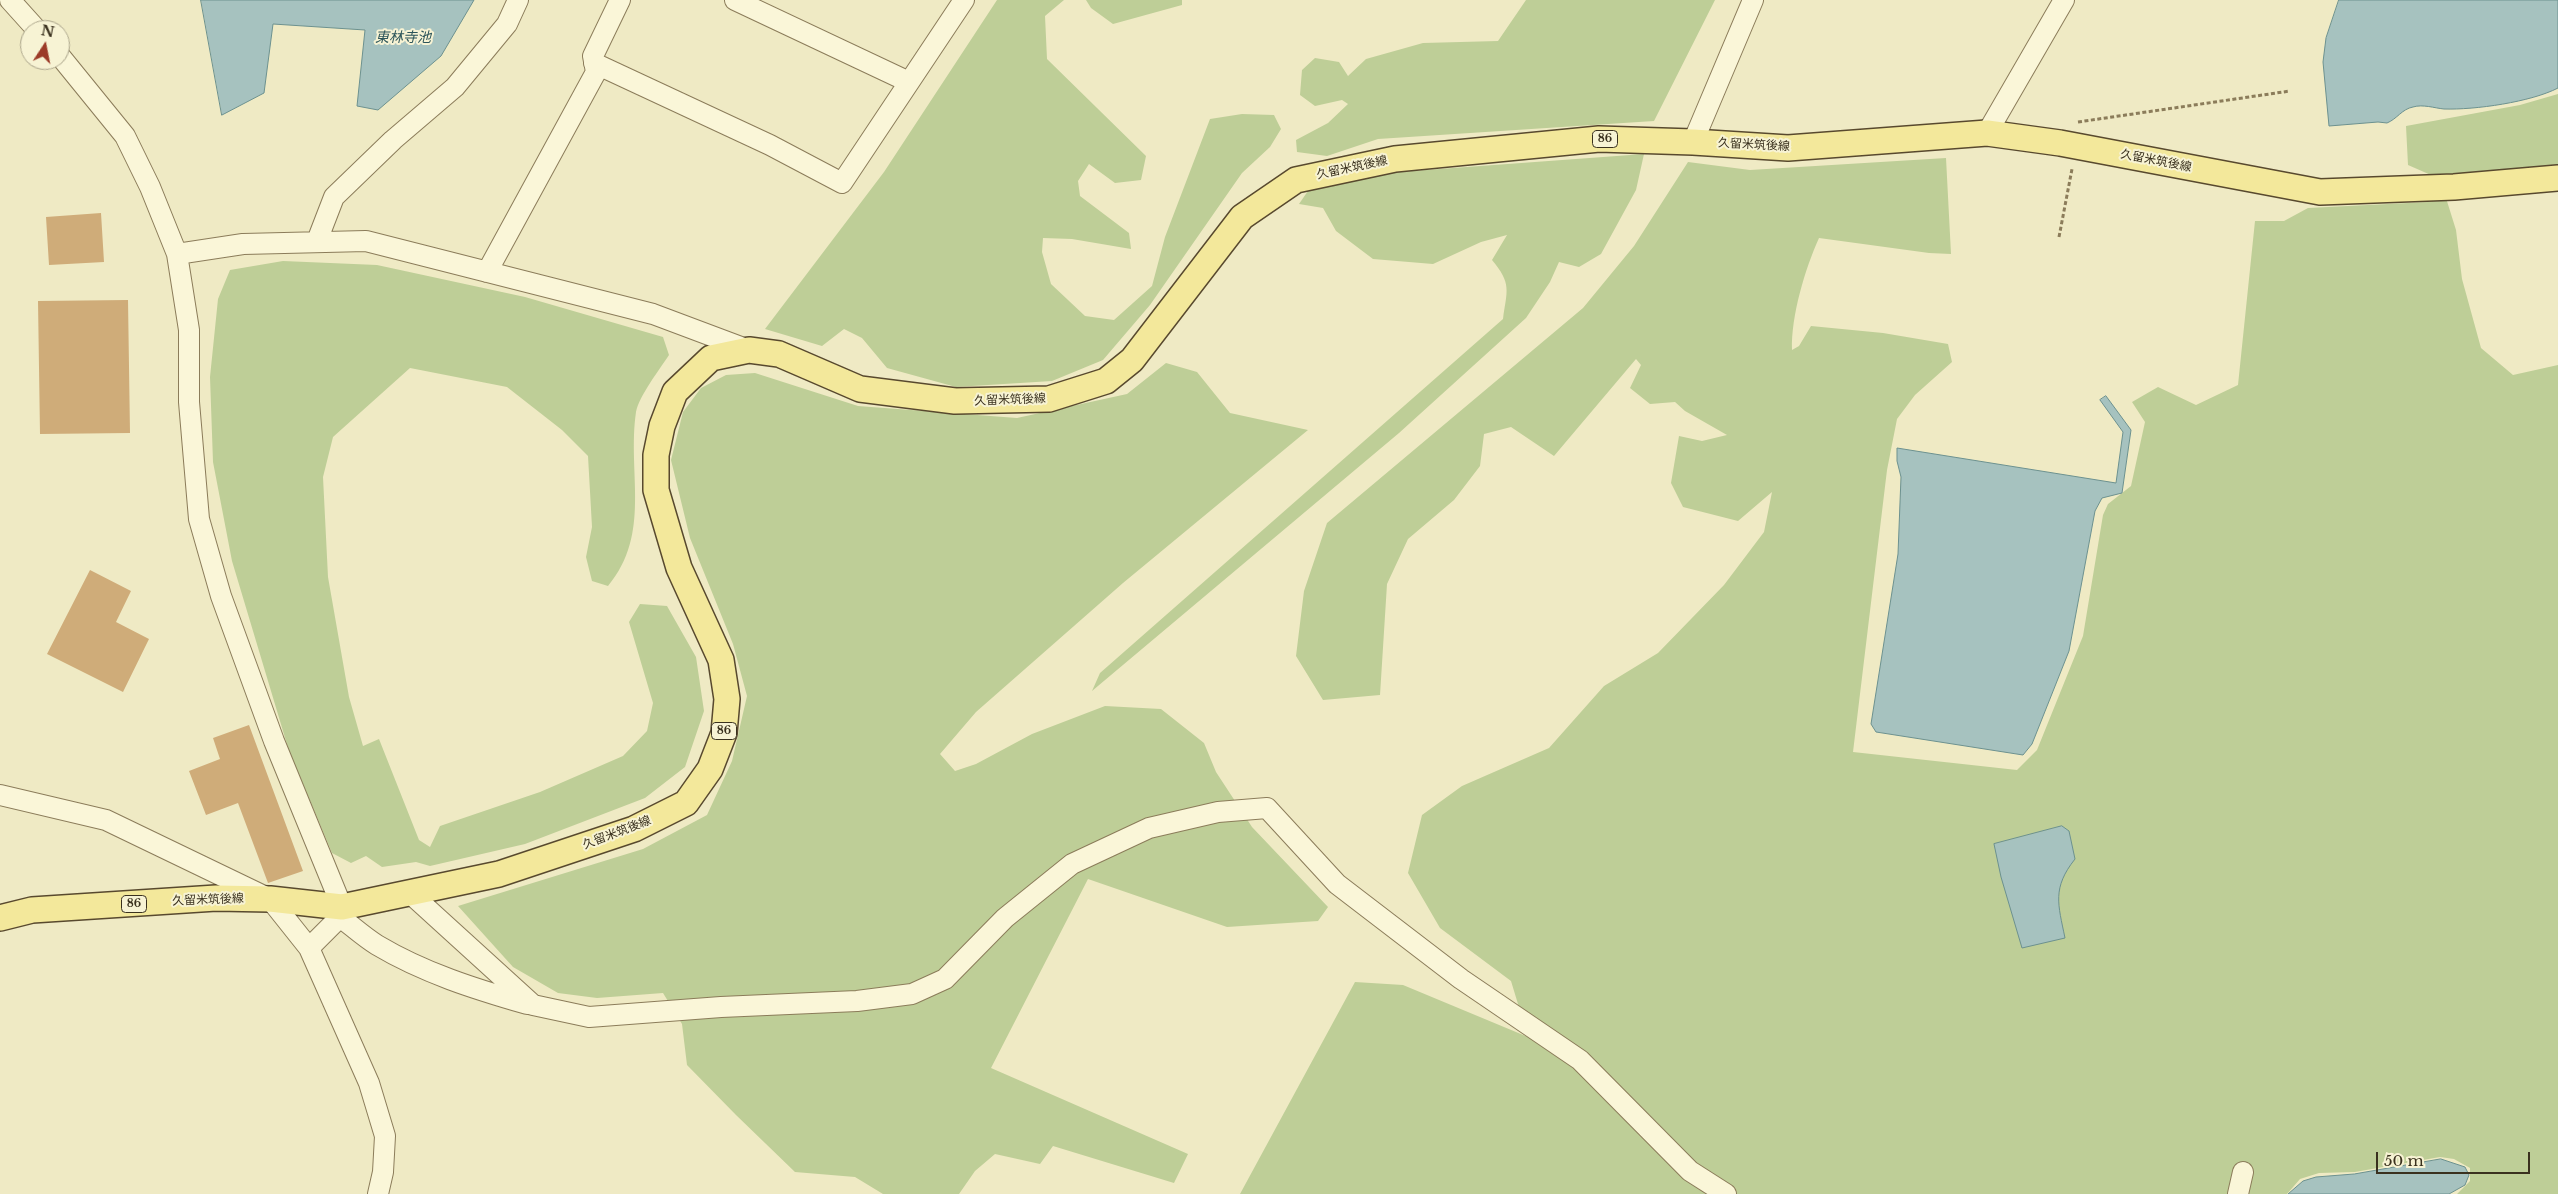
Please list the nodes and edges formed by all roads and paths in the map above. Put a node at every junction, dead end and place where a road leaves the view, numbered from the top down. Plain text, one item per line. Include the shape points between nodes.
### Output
1 (10, 0) edge
2 (518, 0) edge
3 (620, 0) edge
4 (735, 0) edge
5 (964, 0) edge
6 (1753, 0) edge
7 (2064, 0) edge
8 (28, 20) edge
9 (594, 63) junction
10 (70, 68) edge
11 (909, 82) junction
12 (2290, 90) dead end
13 (1987, 133) junction
14 (1693, 142) junction
15 (2068, 145) junction
16 (2558, 178) edge
17 (2059, 237) dead end
18 (317, 241) junction
19 (177, 254) junction
20 (487, 272) junction
21 (749, 350) junction
22 (0, 795) edge
23 (411, 894) junction
24 (270, 899) junction
25 (341, 912) junction
26 (0, 918) edge
27 (309, 948) junction
28 (532, 1005) junction
29 (2243, 1172) dead end
30 (378, 1194) edge
31 (1726, 1194) edge
32 (2238, 1194) edge

1 - 8 street
2 - 18 street via 507,24 455,87 334,197
3 - 9 street via 593,56
4 - 11 street
5 - 11 street
6 - 14 street
7 - 13 street
9 - 11 street via 770,144 842,183
9 - 20 street via 596,72
10 - 19 street via 124,136 150,187
12 - 15 path via 2077,122 2069,126
13 - 14 main road, 久留米筑後線 / 86 via 1788,148
13 - 15 main road, 久留米筑後線 / 86
14 - 21 main road, 久留米筑後線 / 86 via 1598,139 1404,158 1296,180 1242,217 1132,360 1106,381 1050,399 955,401 860,389 778,354
15 - 16 main road, 久留米筑後線 / 86 via 2320,192 2454,187
15 - 17 path
18 - 19 street via 243,244
18 - 20 street via 366,241
19 - 25 street via 189,330 189,402 198,519 221,596 274,742
20 - 21 street via 653,314
21 - 23 main road, 久留米筑後線 / 86 via 711,358 675,392 656,454 656,490 679,568 721,660 727,698 724,733 710,769 686,803 634,829 498,874
22 - 24 street via 106,820
23 - 25 main road, 久留米筑後線 / 86
23 - 28 street
24 - 25 main road, 久留米筑後線 / 86
24 - 26 main road, 久留米筑後線 / 86 via 216,898 32,910
24 - 27 street
25 - 27 street
25 - 28 street via 375,944 411,964 466,986
27 - 30 street via 369,1082 385,1136 384,1172
28 - 31 street via 589,1017 857,1001 912,994 945,979 1005,918 1072,864 1149,828 1218,812 1267,808 1337,884 1461,979 1580,1060 1690,1170
29 - 32 street

